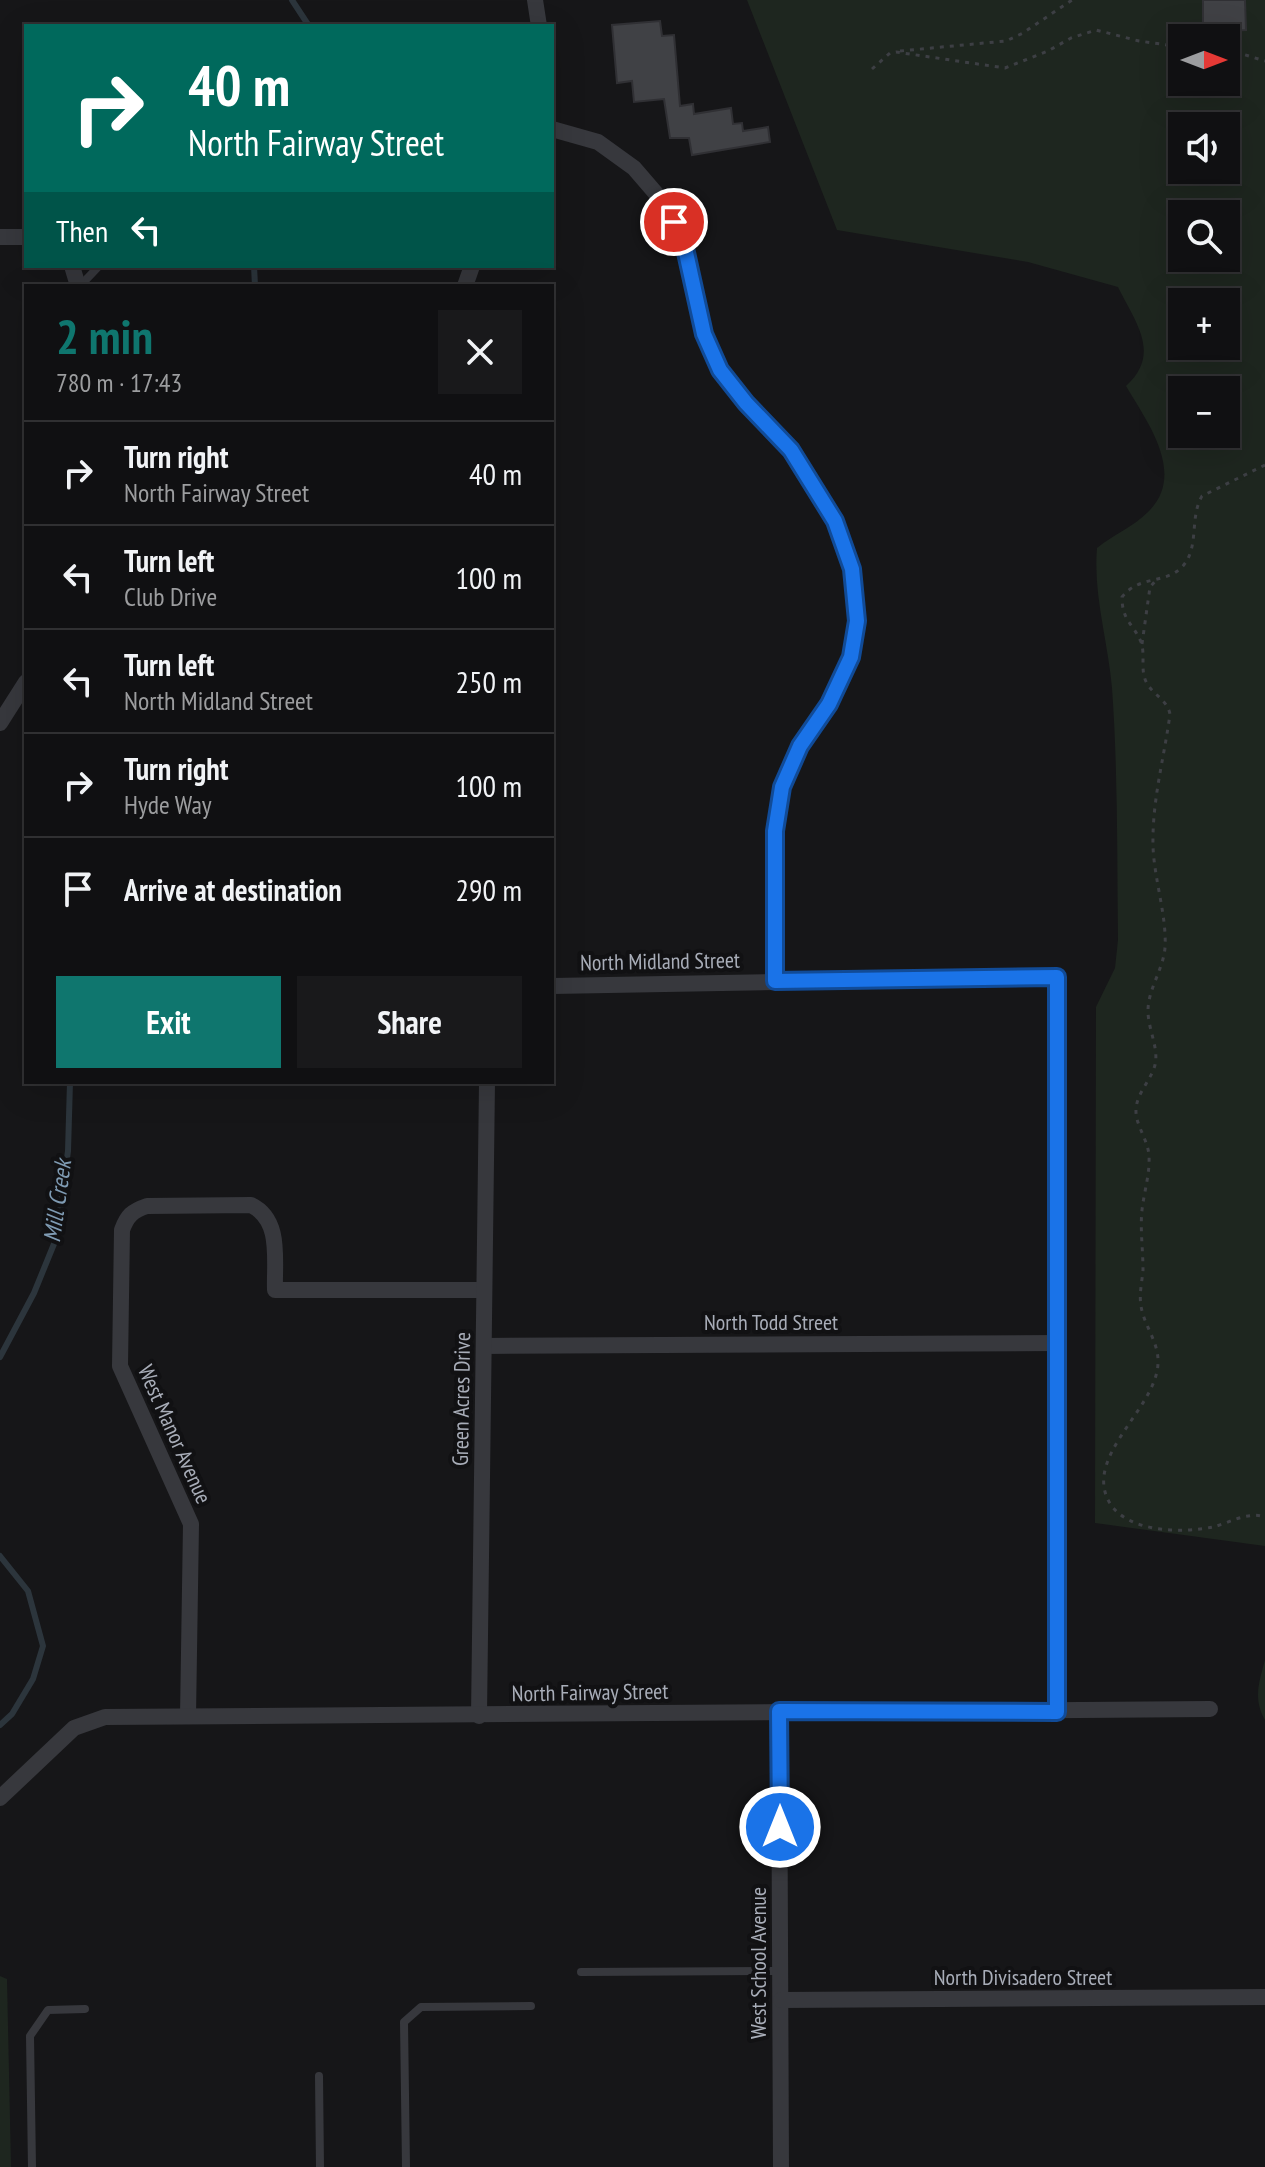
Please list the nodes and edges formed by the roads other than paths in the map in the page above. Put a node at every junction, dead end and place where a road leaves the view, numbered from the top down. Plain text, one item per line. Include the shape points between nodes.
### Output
1 (535, 0) edge
2 (539, 24) edge
3 (554, 130) edge
4 (0, 237) edge
5 (24, 237) edge
6 (97, 268) edge
7 (81, 284) edge
8 (24, 685) edge
9 (0, 723) edge
10 (775, 981) junction
11 (554, 986) edge
12 (487, 1084) edge
13 (484, 1290) junction
14 (1058, 1343) junction
15 (484, 1346) junction
16 (1210, 1709) dead end
17 (779, 1711) junction
18 (1057, 1712) junction
19 (188, 1716) junction
20 (479, 1716) junction
21 (0, 1798) edge
22 (781, 1971) junction
23 (581, 1972) dead end
24 (1265, 1997) edge
25 (781, 2000) junction
26 (531, 2006) dead end
27 (85, 2009) dead end
28 (319, 2076) dead end
29 (32, 2167) edge
30 (320, 2167) edge
31 (406, 2167) edge
32 (781, 2167) edge

1 - 2 street
3 - 10 street via 598,142 634,168 665,204 683,239 704,334 720,370 791,450 835,521 852,569 857,621 851,657 782,787 775,831
4 - 5 street
6 - 7 lane
8 - 9 street
10 - 11 street, North Midland Street
10 - 14 street, North Midland Street via 1057,977
12 - 13 street, Green Acres Drive
13 - 15 street, Green Acres Drive
13 - 19 street, West Manor Avenue via 275,1290 274,1232 269,1219 251,1205 147,1206 126,1219 120,1366 191,1524
14 - 15 street, North Todd Street
14 - 18 street
15 - 20 street, Green Acres Drive
16 - 18 street, North Fairway Street
17 - 18 street, North Fairway Street
17 - 20 street, North Fairway Street
17 - 22 street, West School Avenue
19 - 20 street, North Fairway Street
19 - 21 street, North Fairway Street via 105,1717 74,1728
22 - 23 lane
22 - 25 street, West School Avenue
24 - 25 street, North Divisadero Street
25 - 32 street, West School Avenue
26 - 31 lane via 421,2007 404,2022
27 - 29 lane via 48,2010 30,2036
28 - 30 lane

